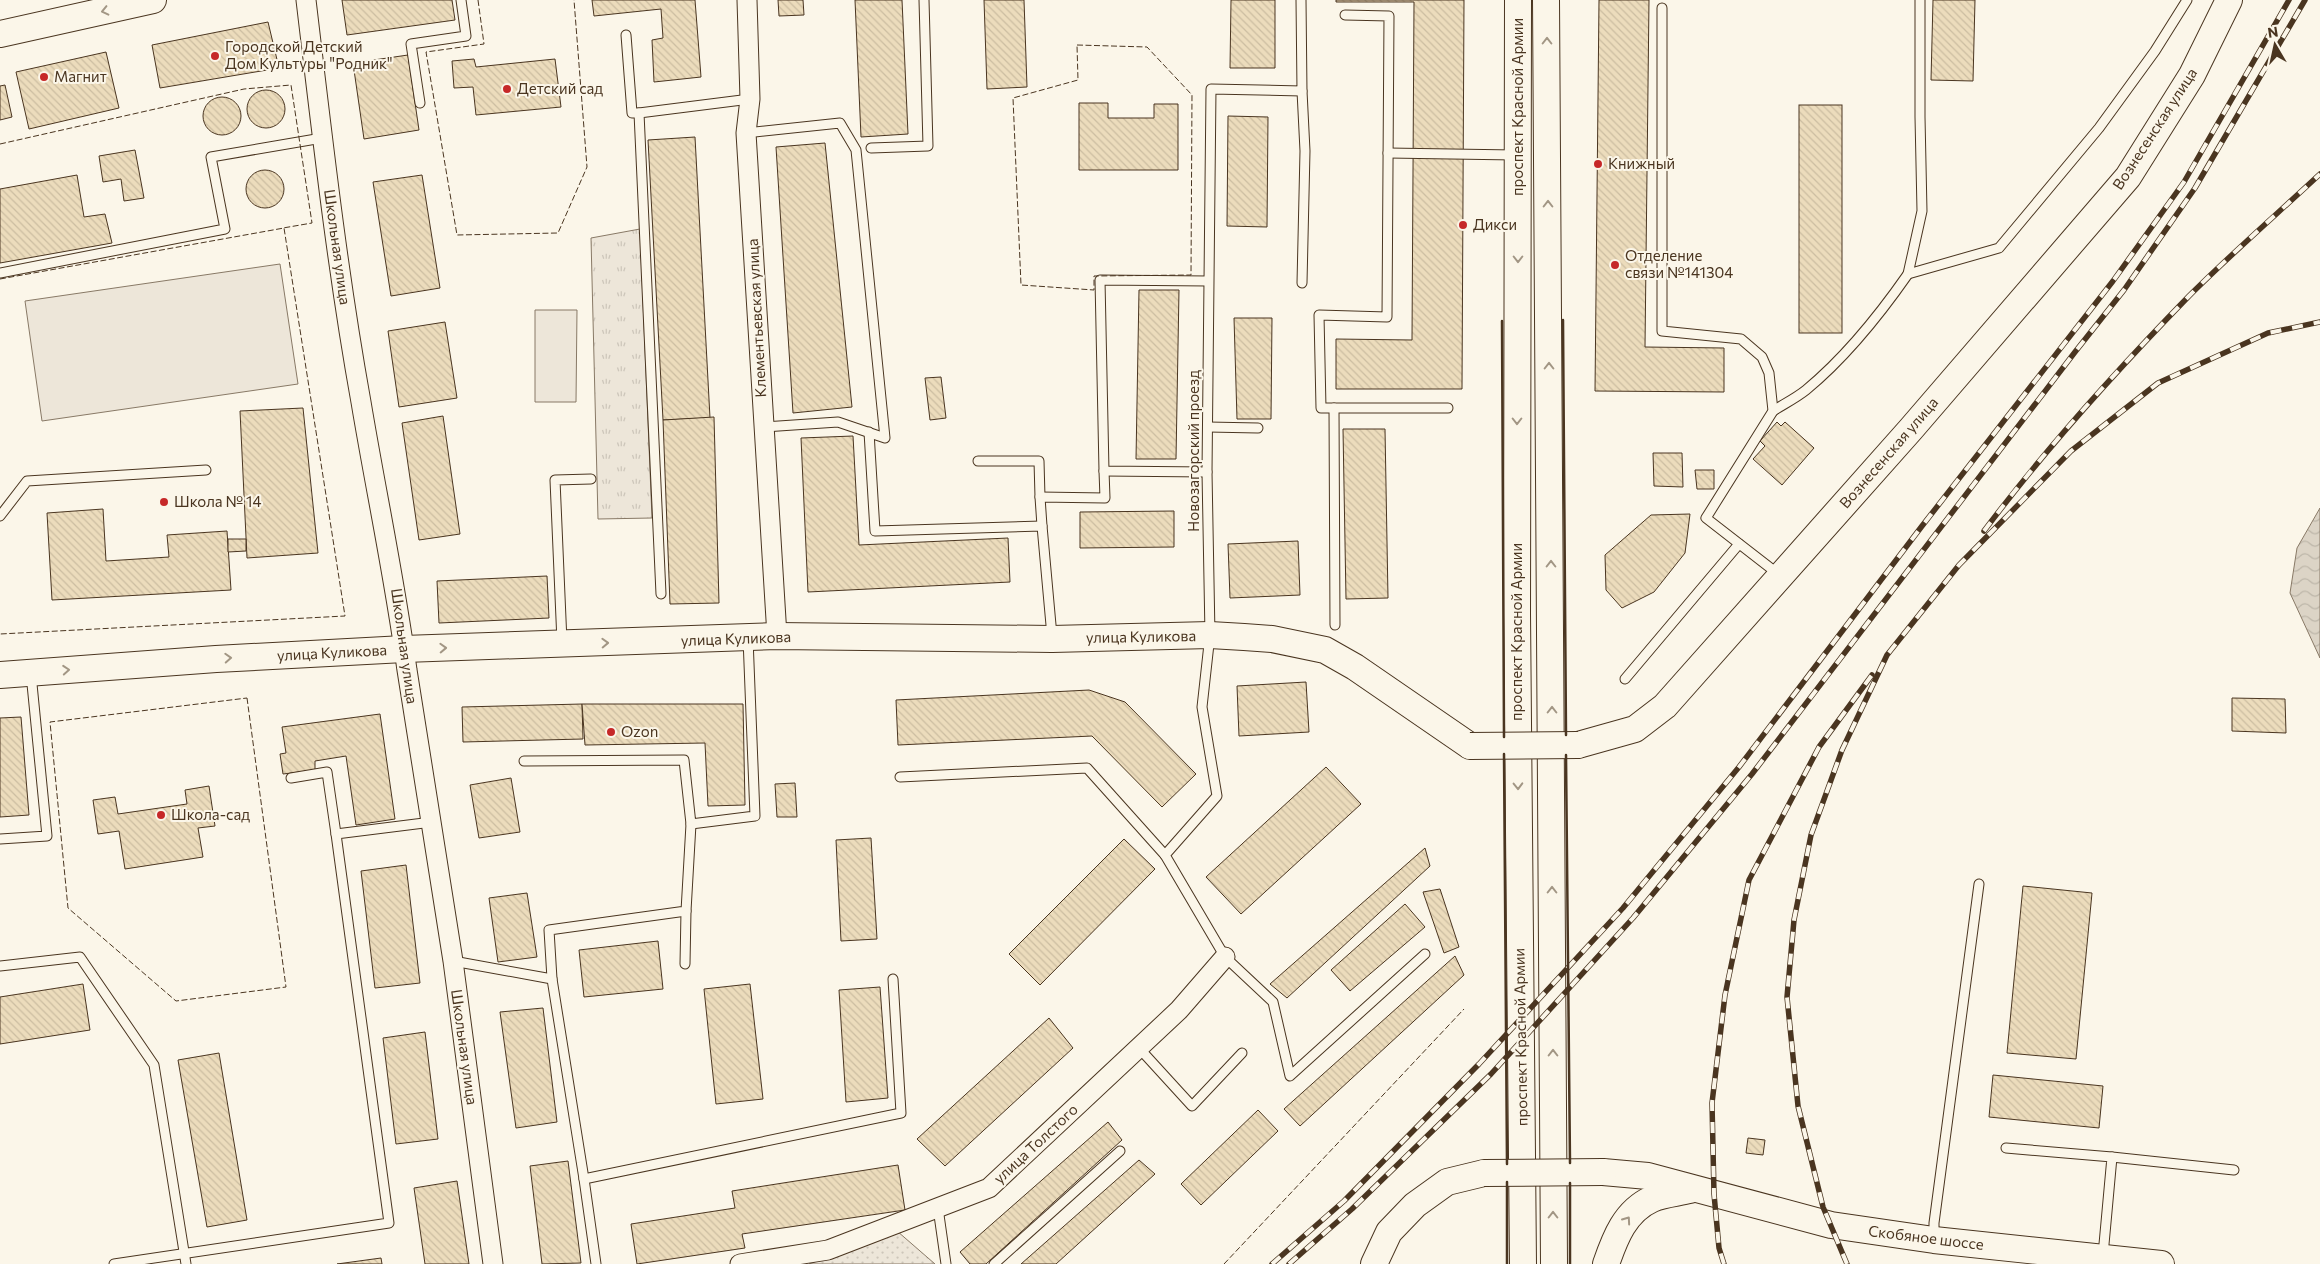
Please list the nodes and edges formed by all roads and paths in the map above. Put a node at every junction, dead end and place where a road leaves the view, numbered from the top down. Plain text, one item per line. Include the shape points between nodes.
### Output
1 (153, 0) edge
2 (306, 0) edge
3 (461, 0) edge
4 (747, 0) edge
5 (924, 0) edge
6 (1301, 0) edge
7 (1518, 0) edge
8 (1546, 0) edge
9 (1920, 0) edge
10 (2187, 0) edge
11 (2229, 0) edge
12 (1662, 8) dead end
13 (1345, 15) dead end
14 (0, 34) edge
15 (626, 35) dead end
16 (1302, 90) junction
17 (750, 99) junction
18 (420, 104) dead end
19 (639, 113) junction
20 (746, 133) junction
21 (322, 138) junction
22 (871, 148) dead end
23 (1388, 153) junction
24 (1518, 155) junction
25 (0, 273) edge
26 (1908, 274) junction
27 (1208, 281) junction
28 (1302, 283) dead end
29 (1334, 408) junction
30 (1448, 408) dead end
31 (1773, 411) junction
32 (764, 427) junction
33 (1208, 427) junction
34 (1258, 428) dead end
35 (869, 432) junction
36 (978, 461) dead end
37 (206, 470) dead end
38 (1104, 471) junction
39 (1208, 472) junction
40 (591, 479) dead end
41 (1040, 497) junction
42 (0, 516) edge
43 (1042, 526) junction
44 (1739, 544) junction
45 (1780, 576) junction
46 (661, 594) dead end
47 (1335, 625) dead end
48 (1210, 635) junction
49 (777, 636) junction
50 (748, 638) junction
51 (1052, 639) junction
52 (562, 644) junction
53 (404, 649) junction
54 (31, 672) junction
55 (0, 675) edge
56 (1626, 679) dead end
57 (1449, 730) joint
58 (524, 761) dead end
59 (900, 777) dead end
60 (291, 778) dead end
61 (432, 822) junction
62 (691, 824) junction
63 (336, 834) junction
64 (0, 839) edge
65 (1165, 855) junction
66 (1980, 884) dead end
67 (686, 911) junction
68 (1425, 954) dead end
69 (1225, 957) junction
70 (453, 961) junction
71 (685, 964) dead end
72 (0, 966) edge
73 (552, 979) junction
74 (893, 979) dead end
75 (1139, 1048) junction
76 (1242, 1053) dead end
77 (2006, 1148) dead end
78 (1120, 1150) dead end
79 (2112, 1157) junction
80 (2234, 1170) dead end
81 (584, 1179) junction
82 (1696, 1189) junction
83 (938, 1208) junction
84 (1934, 1240) junction
85 (2103, 1258) junction
86 (185, 1259) edge
87 (114, 1264) edge
88 (494, 1264) edge
89 (596, 1264) edge
90 (740, 1264) edge
91 (946, 1264) edge
92 (994, 1264) edge
93 (1374, 1264) edge
94 (1523, 1264) edge
95 (1554, 1264) edge
96 (1606, 1264) edge
97 (2161, 1264) edge

1 -> 14 main road
2 - 21 street, Школьная улица
3 - 18 lane via 466,36 411,44
4 - 17 street, Клементьевская улица
5 - 22 lane via 928,146
6 - 16 lane
7 - 24 main road, проспект Красной Армии
95 -> 8 main road, проспект Красной Армии
9 - 26 lane via 1922,211
10 - 26 lane via 2100,128 1998,248
11 - 45 main road, Вознесенская улица via 2192,75 2128,177
12 - 31 lane via 1662,331 1741,339 1762,357 1769,373
13 - 23 lane via 1389,16
15 - 19 lane via 632,113
16 - 27 lane, Новозагорский проезд via 1211,89
16 - 28 lane via 1305,151
17 - 19 lane
17 - 20 street, Клементьевская улица
19 - 46 lane
20 - 32 street, Клементьевская улица
20 - 35 lane via 840,123 856,150 885,438
21 - 25 lane via 211,157 226,229
21 - 53 street, Школьная улица via 360,401
23 - 24 lane
23 - 29 lane via 1387,317 1319,315 1321,408
24 -> 94 main road, проспект Красной Армии via 1517,614
26 - 31 lane via 1876,321 1838,360 1805,392
27 - 33 lane, Новозагорский проезд
27 - 38 lane via 1100,280
29 - 30 lane
29 - 47 lane
31 - 44 lane via 1706,518
32 - 35 lane via 838,422
32 - 49 street, Клементьевская улица
33 - 34 lane
33 - 39 lane, Новозагорский проезд
35 - 43 lane via 875,531
36 - 41 lane via 1039,461
37 - 42 lane via 27,481
38 - 39 lane
38 - 41 lane via 1105,498
39 - 48 lane, Новозагорский проезд
40 - 52 lane via 555,480
41 - 43 lane
43 - 51 lane
44 - 45 lane
44 - 56 lane
45 - 57 main road, Вознесенская улица, bridge via 1665,706 1635,729 1578,745 1470,746
48 - 51 main road, улица Куликова
48 - 57 main road, улица Куликова via 1272,639 1325,650
48 - 65 lane, Новозагорский проезд via 1202,707 1217,796
49 - 50 main road, улица Куликова
49 - 51 main road, улица Куликова
52 -> 50 main road, улица Куликова
50 - 62 lane via 755,816
53 -> 52 main road, улица Куликова
54 -> 53 main road, улица Куликова
53 - 61 street, Школьная улица
54 - 55 main road, улица Куликова
54 - 64 lane via 47,836
58 - 62 lane via 684,760
59 - 65 lane via 1087,768
60 - 63 lane via 327,772
61 - 63 lane
61 - 70 street, Школьная улица
62 - 67 lane
63 - 86 lane via 389,1223
65 - 69 lane
66 - 84 lane
67 - 71 lane
67 - 73 lane via 549,930
68 - 69 lane via 1290,1076 1273,1002
69 - 75 street, улица Толстого via 1179,1010
70 - 73 lane
70 - 88 street, Школьная улица
72 - 86 lane via 80,957 154,1065
73 - 81 lane
74 - 81 lane via 901,1113
75 - 76 lane via 1192,1106
75 - 83 street, улица Толстого via 989,1188
77 - 79 lane
78 - 92 lane
79 - 80 lane
79 - 85 lane
81 - 89 lane
82 - 84 main road, Скобяное шоссе via 1830,1225
82 - 93 main road, Скобяное шоссе, bridge via 1648,1176 1603,1172 1484,1173 1447,1182 1415,1205 1389,1232
96 -> 82 main road via 1615,1238 1629,1215 1652,1199
83 - 90 street, улица Толстого via 828,1250
83 - 91 lane
84 - 85 main road, Скобяное шоссе
85 - 97 main road, Скобяное шоссе
86 - 87 lane

